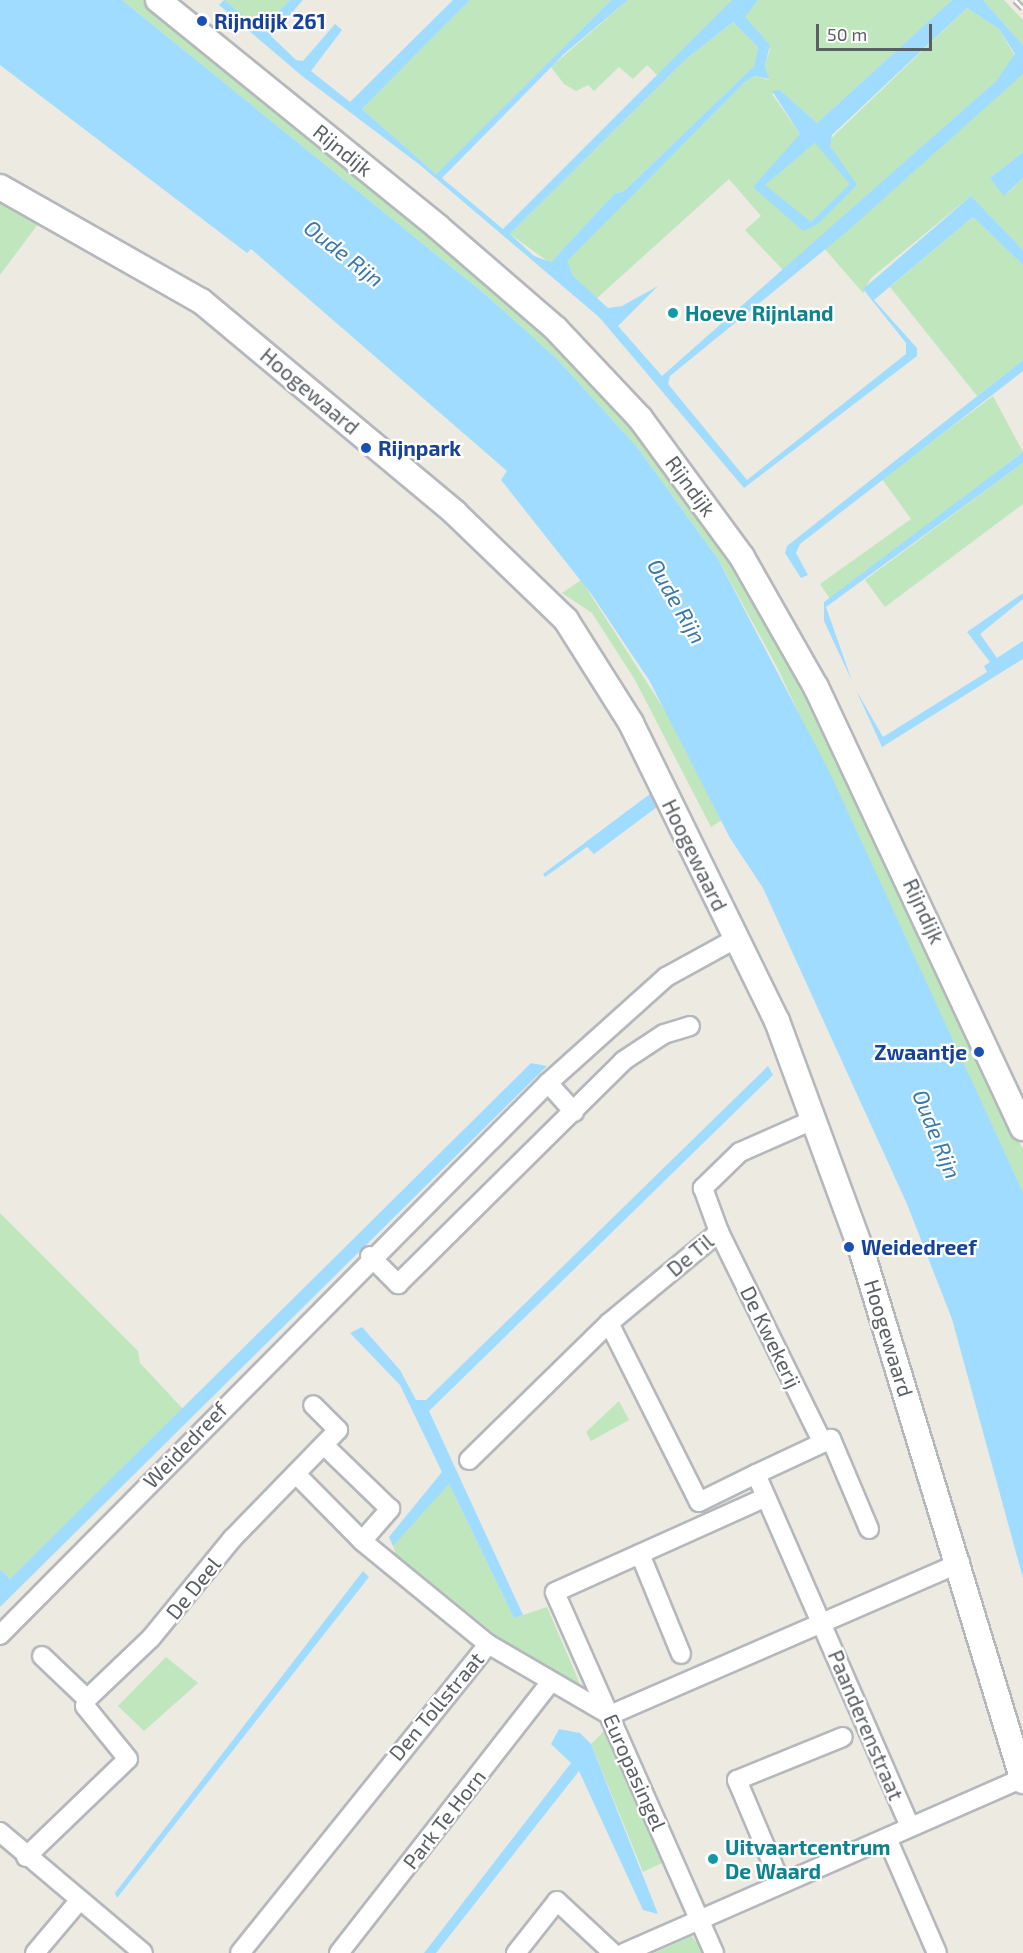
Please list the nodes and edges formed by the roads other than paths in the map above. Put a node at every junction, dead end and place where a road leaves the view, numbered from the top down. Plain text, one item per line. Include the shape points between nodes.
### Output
1 (158, 0) edge
2 (0, 187) edge
3 (735, 939) junction
4 (690, 1026) dead end
5 (548, 1083) junction
6 (574, 1112) junction
7 (813, 1120) junction
8 (1023, 1128) edge
9 (718, 1232) junction
10 (370, 1256) junction
11 (609, 1323) junction
12 (313, 1405) dead end
13 (823, 1443) junction
14 (325, 1446) junction
15 (469, 1460) dead end
16 (296, 1474) junction
17 (756, 1474) junction
18 (766, 1497) junction
19 (869, 1529) dead end
20 (363, 1541) junction
21 (640, 1554) junction
22 (960, 1563) junction
23 (822, 1623) junction
24 (0, 1635) edge
25 (488, 1644) junction
26 (681, 1654) dead end
27 (42, 1656) dead end
28 (549, 1684) junction
29 (87, 1699) junction
30 (610, 1714) junction
31 (843, 1737) dead end
32 (1023, 1780) edge
33 (910, 1827) junction
34 (0, 1832) edge
35 (887, 1838) junction
36 (26, 1857) junction
37 (781, 1884) junction
38 (79, 1901) junction
39 (700, 1920) junction
40 (624, 1952) edge
41 (35, 1953) edge
42 (142, 1953) edge
43 (240, 1953) edge
44 (339, 1953) edge
45 (516, 1953) edge
46 (714, 1953) edge
47 (937, 1953) edge

1 - 8 street, Rijndijk via 438,227 556,329 640,418 742,557 810,677
2 - 3 street, Hoogewaard via 201,301 455,513 566,620 631,723
3 - 5 street, Weidedreef via 666,977
3 - 7 street, Hoogewaard via 777,1021
4 - 6 street via 664,1034 623,1062
5 - 6 street
5 - 10 street, Weidedreef
6 - 10 street via 398,1284
7 - 9 street, De Til via 740,1152 703,1188
7 - 22 street, Hoogewaard via 862,1252
9 - 11 street, De Til
9 - 13 street, De Kwekerij
10 - 24 street, Weidedreef
11 - 15 street, De Til
11 - 17 street via 699,1502
12 - 14 street via 338,1430
13 - 17 street
13 - 19 street, De Kwekerij via 831,1439
14 - 16 street, De Deel
14 - 20 street via 390,1509
16 - 20 street
16 - 29 street, De Deel via 232,1539 151,1638
17 - 18 street, Paanderenstraat
18 - 21 street
18 - 23 street, Paanderenstraat
20 - 25 street
21 - 26 street
21 - 30 street, Europasingel via 555,1592
22 - 23 street
22 - 32 street, Hoogewaard
23 - 30 street
23 - 33 street, Paanderenstraat
25 - 28 street, Den Tollstraat
25 - 43 street, Den Tollstraat
27 - 29 street
28 - 30 street, Den Tollstraat
28 - 44 street, Park Te Horn
29 - 36 street via 85,1706 128,1759
30 - 39 street, Europasingel
31 - 37 street via 737,1780
32 - 33 street
33 - 35 street
34 - 36 street
35 - 37 street
35 - 47 street
36 - 38 street
37 - 39 street
38 - 41 street
38 - 42 street
39 - 40 street
39 - 46 street, Europasingel
40 - 45 street via 557,1901

